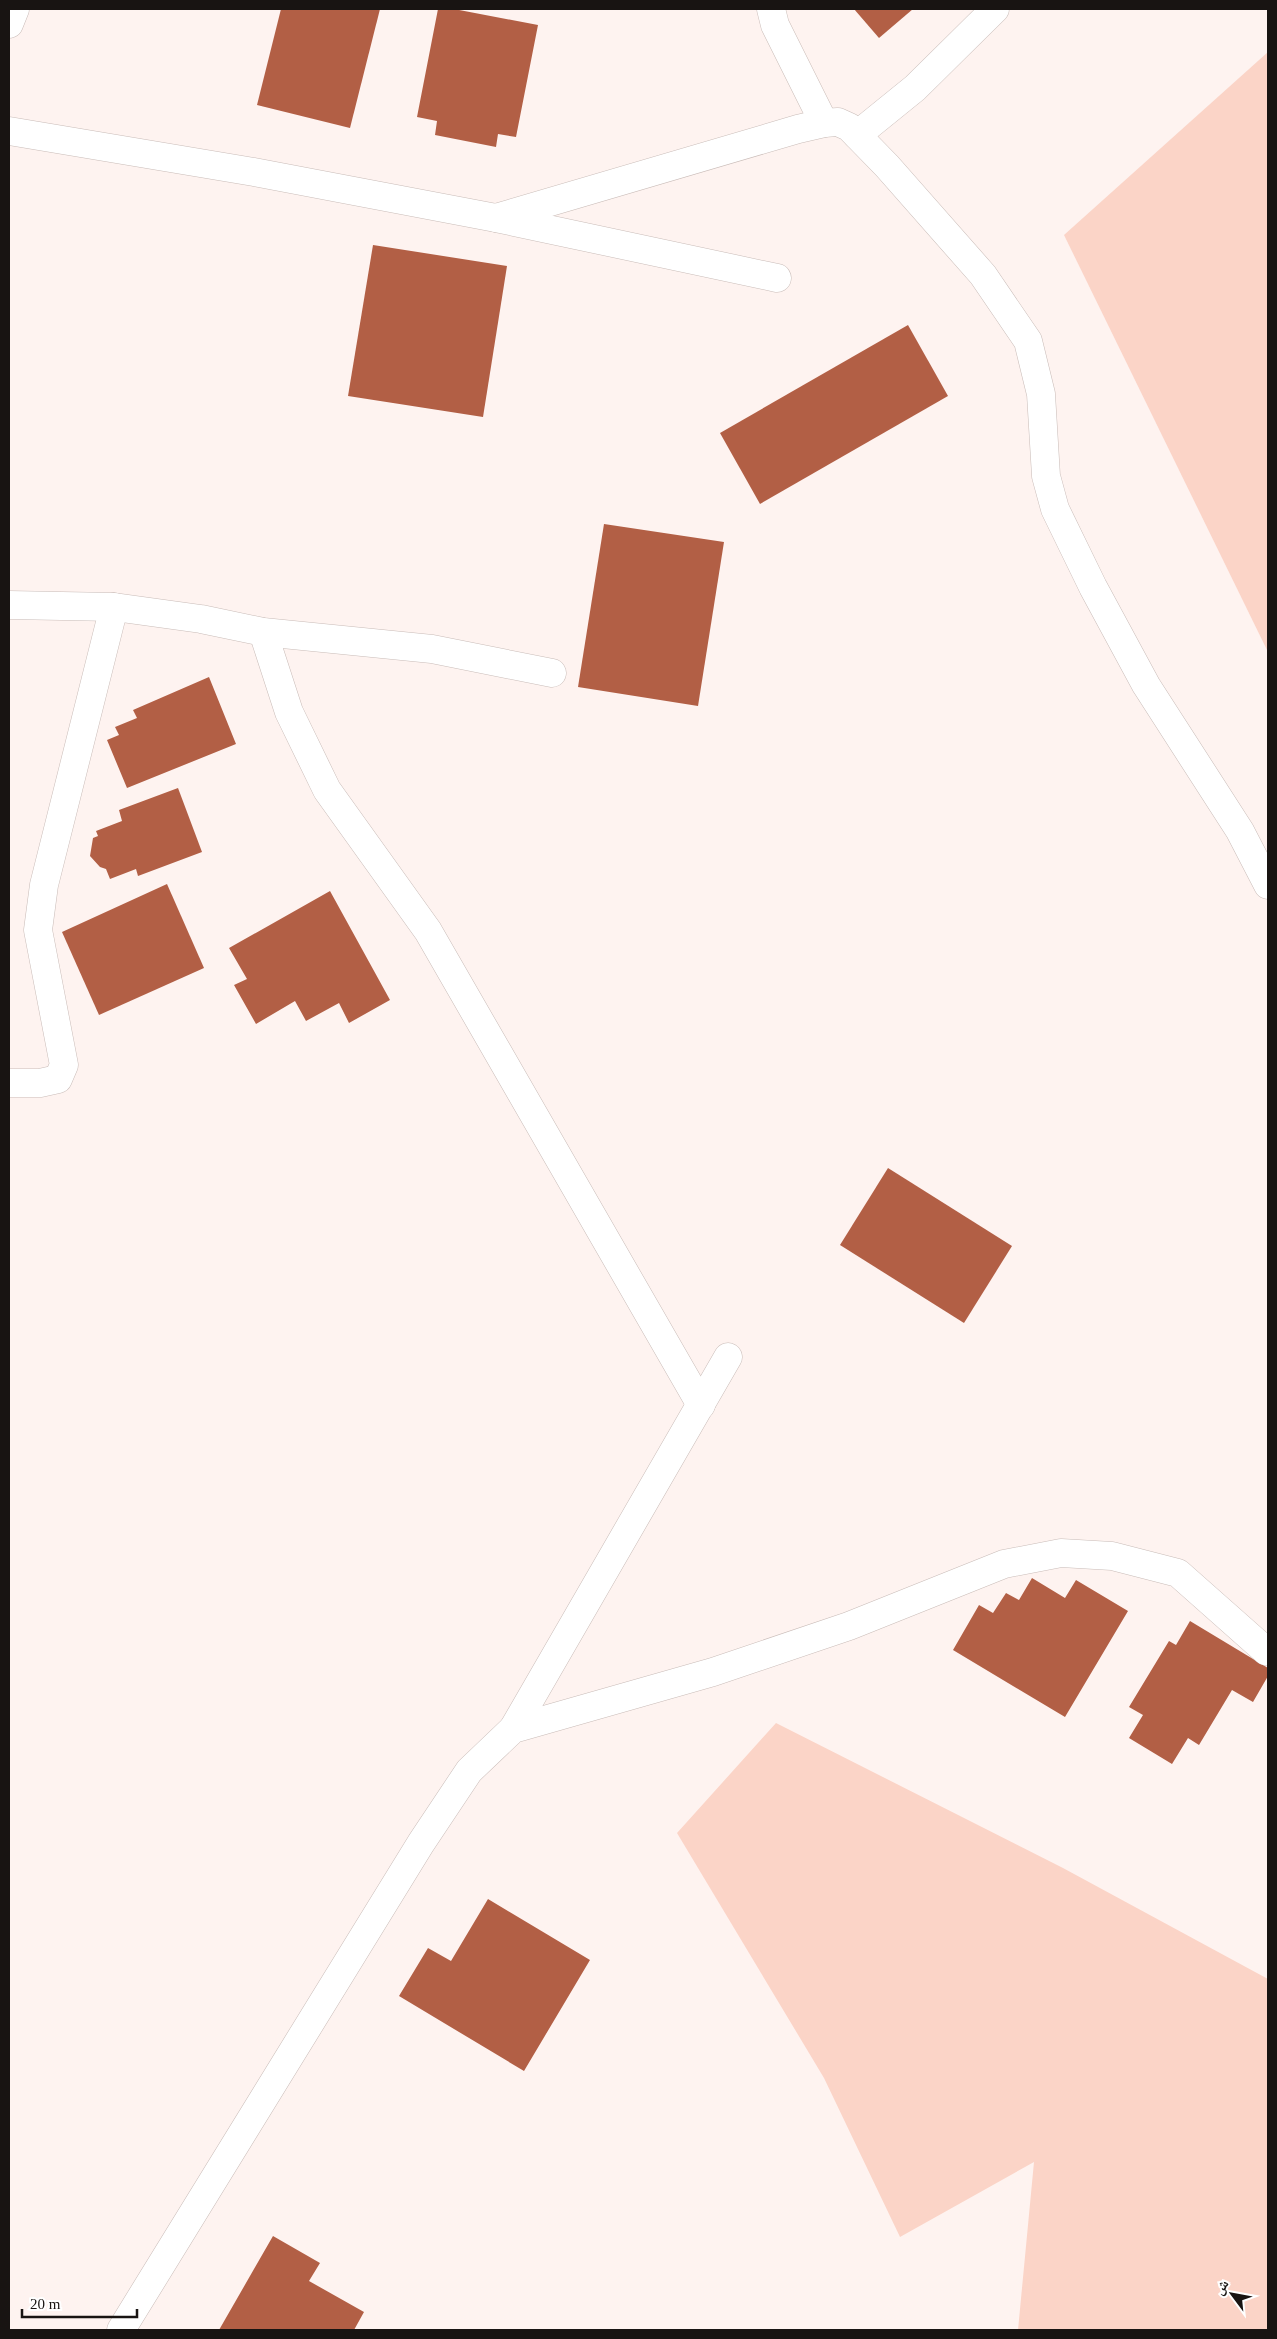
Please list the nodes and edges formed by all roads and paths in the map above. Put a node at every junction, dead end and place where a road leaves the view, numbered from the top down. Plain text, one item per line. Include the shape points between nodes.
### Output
1 (15, 9) edge
2 (772, 9) edge
3 (995, 9) edge
4 (9, 24) edge
5 (824, 123) junction
6 (9, 131) edge
7 (857, 135) junction
8 (496, 218) junction
9 (777, 278) dead end
10 (9, 604) edge
11 (114, 608) junction
12 (263, 632) junction
13 (552, 672) dead end
14 (1268, 884) edge
15 (9, 1083) edge
16 (728, 1357) dead end
17 (701, 1405) junction
18 (1268, 1651) edge
19 (513, 1729) junction
20 (121, 2330) edge

1 - 4 street
2 - 5 street via 775,25
3 - 7 street via 914,88
5 - 7 street via 838,122
5 - 8 street
6 - 8 street via 254,172
7 - 14 street via 983,275 1028,341 1041,394 1046,476 1055,509 1146,685 1240,831
8 - 9 street
10 - 11 street
11 - 12 street via 201,619
11 - 15 street via 44,885 38,930 64,1065 58,1080
12 - 13 street via 432,649
12 - 17 street via 289,712 327,790 428,931
16 - 17 street
17 - 19 street
18 - 19 street via 1178,1573 1112,1556 1061,1553 1004,1564 849,1626 722,1669
19 - 20 street via 469,1771 421,1843

